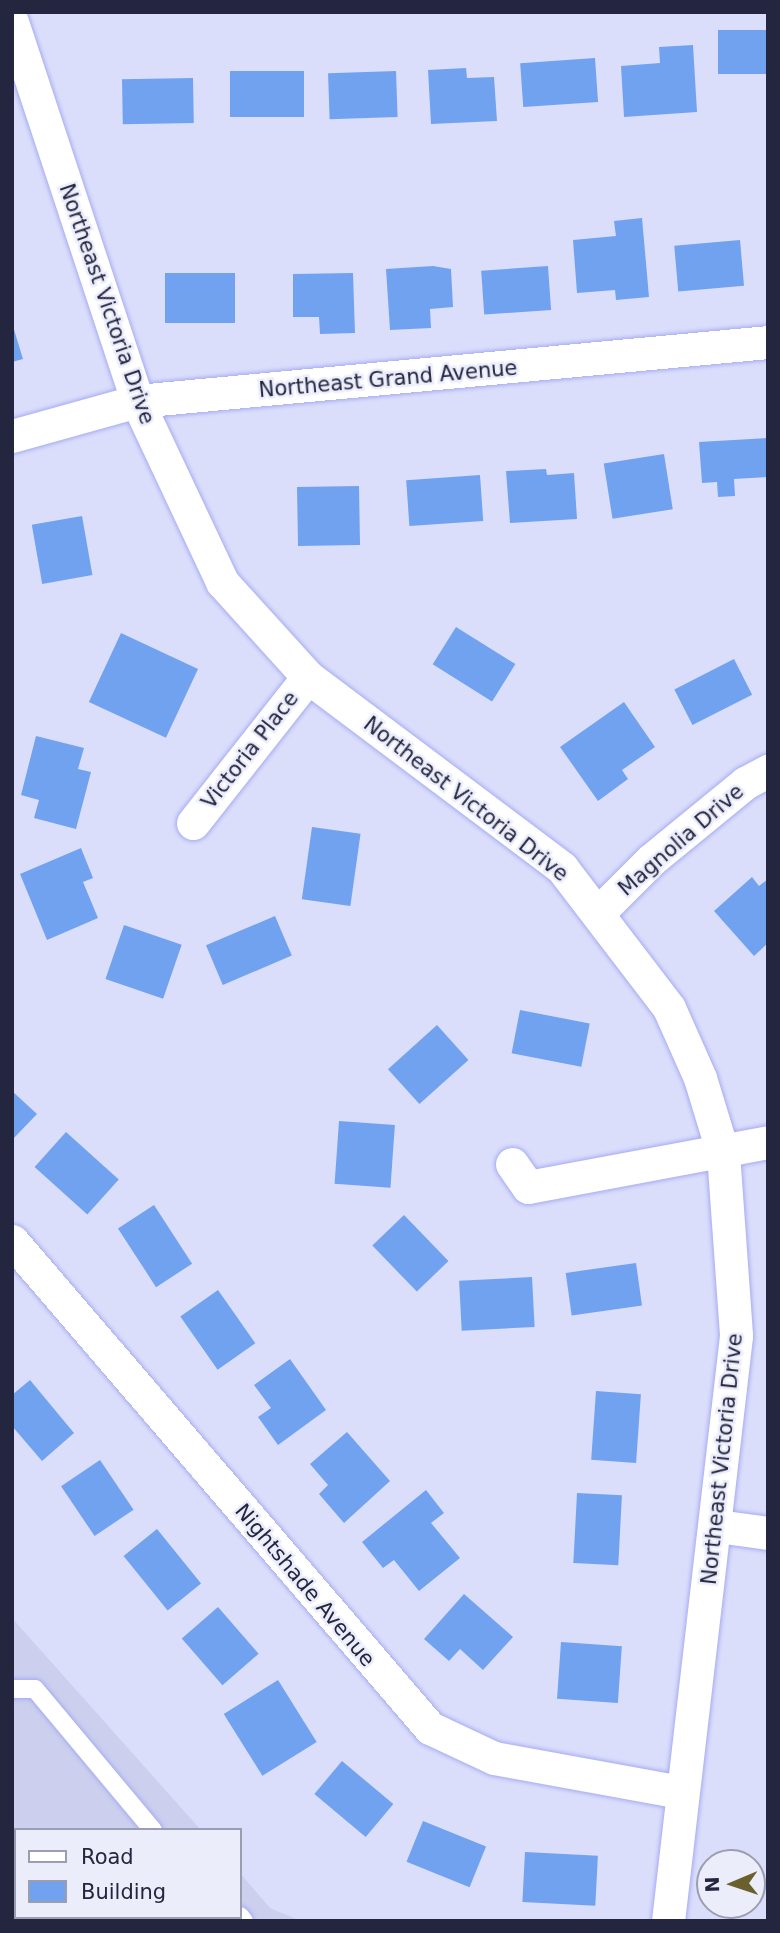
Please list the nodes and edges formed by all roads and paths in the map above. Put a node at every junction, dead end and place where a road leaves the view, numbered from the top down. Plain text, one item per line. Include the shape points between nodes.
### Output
1 (12, 22) edge
2 (768, 342) edge
3 (137, 401) junction
4 (12, 436) edge
5 (308, 677) junction
6 (768, 771) edge
7 (192, 823) dead end
8 (598, 914) junction
9 (768, 1142) edge
10 (723, 1153) junction
11 (512, 1164) dead end
12 (12, 1241) edge
13 (717, 1526) junction
14 (768, 1533) edge
15 (12, 1689) edge
16 (682, 1792) junction
17 (151, 1828) edge
18 (668, 1921) edge

1 - 3 street, Northeast Victoria Drive
2 - 3 street, Northeast Grand Avenue
3 - 4 street, Northeast Grand Avenue
3 - 5 street, Northeast Victoria Drive via 222,582
5 - 7 street, Victoria Place
5 - 8 street, Northeast Victoria Drive via 562,869
6 - 8 street, Magnolia Drive via 662,852
8 - 10 street, Northeast Victoria Drive via 669,1008
9 - 10 street
10 - 11 street via 528,1188
10 - 13 street, Northeast Victoria Drive via 736,1336
12 - 16 street, Nightshade Avenue via 430,1727 494,1758
13 - 14 street
13 - 16 street, Northeast Victoria Drive
15 - 17 lane via 35,1689
16 - 18 street, Northeast Victoria Drive

